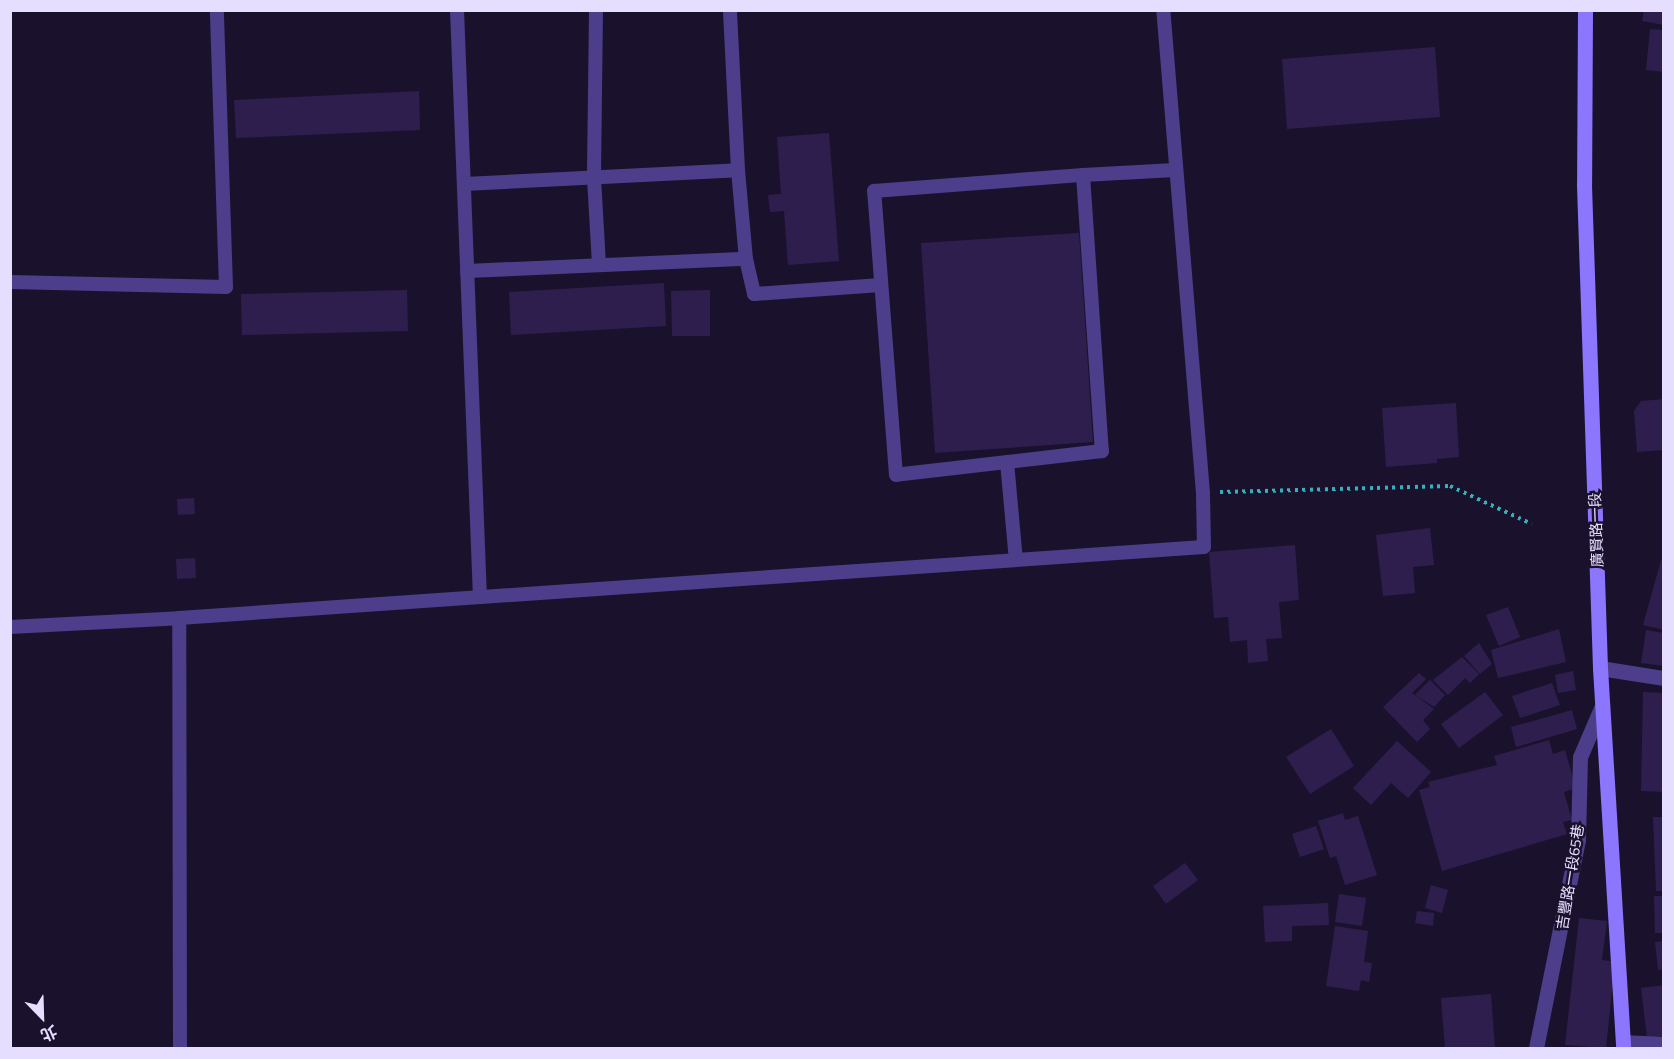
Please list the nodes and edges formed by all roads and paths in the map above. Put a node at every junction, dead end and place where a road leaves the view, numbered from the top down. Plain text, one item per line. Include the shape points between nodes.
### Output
1 (217, 10) edge
2 (457, 10) edge
3 (596, 10) edge
4 (730, 10) edge
5 (1163, 10) edge
6 (1585, 10) edge
7 (738, 170) junction
8 (1175, 170) junction
9 (1083, 175) junction
10 (594, 178) junction
11 (464, 184) junction
12 (746, 259) junction
13 (599, 265) junction
14 (467, 271) junction
15 (10, 282) edge
16 (881, 285) junction
17 (1007, 462) junction
18 (1203, 493) junction
19 (1532, 524) dead end
20 (1016, 560) junction
21 (480, 597) junction
22 (179, 618) junction
23 (10, 627) edge
24 (1600, 668) junction
25 (1664, 678) edge
26 (1602, 706) junction
27 (1664, 1044) edge
28 (1623, 1045) edge
29 (180, 1048) edge
30 (1536, 1048) edge

1 - 15 lane via 226,287
2 - 11 lane
3 - 10 lane
4 - 7 lane
5 - 8 lane
6 - 24 street, 廣賢路一段 via 1584,185
7 - 10 lane
7 - 12 lane
8 - 9 lane
8 - 18 lane
9 - 16 lane via 874,191
9 - 17 lane via 1102,452
10 - 11 lane
10 - 13 lane
11 - 14 lane
12 - 13 lane
12 - 16 lane via 754,294
13 - 14 lane
14 - 21 lane
16 - 17 lane via 896,476
17 - 20 lane
18 - 19 path via 1450,486
18 - 20 lane via 1204,547
20 - 21 lane
21 - 22 lane
22 - 23 lane
22 - 29 lane
24 - 25 street
24 - 26 street, 廣賢路一段
26 - 28 street, 廣賢路一段
26 - 30 street, 吉豐路一段65巷 via 1580,757 1578,839
27 - 28 lane

